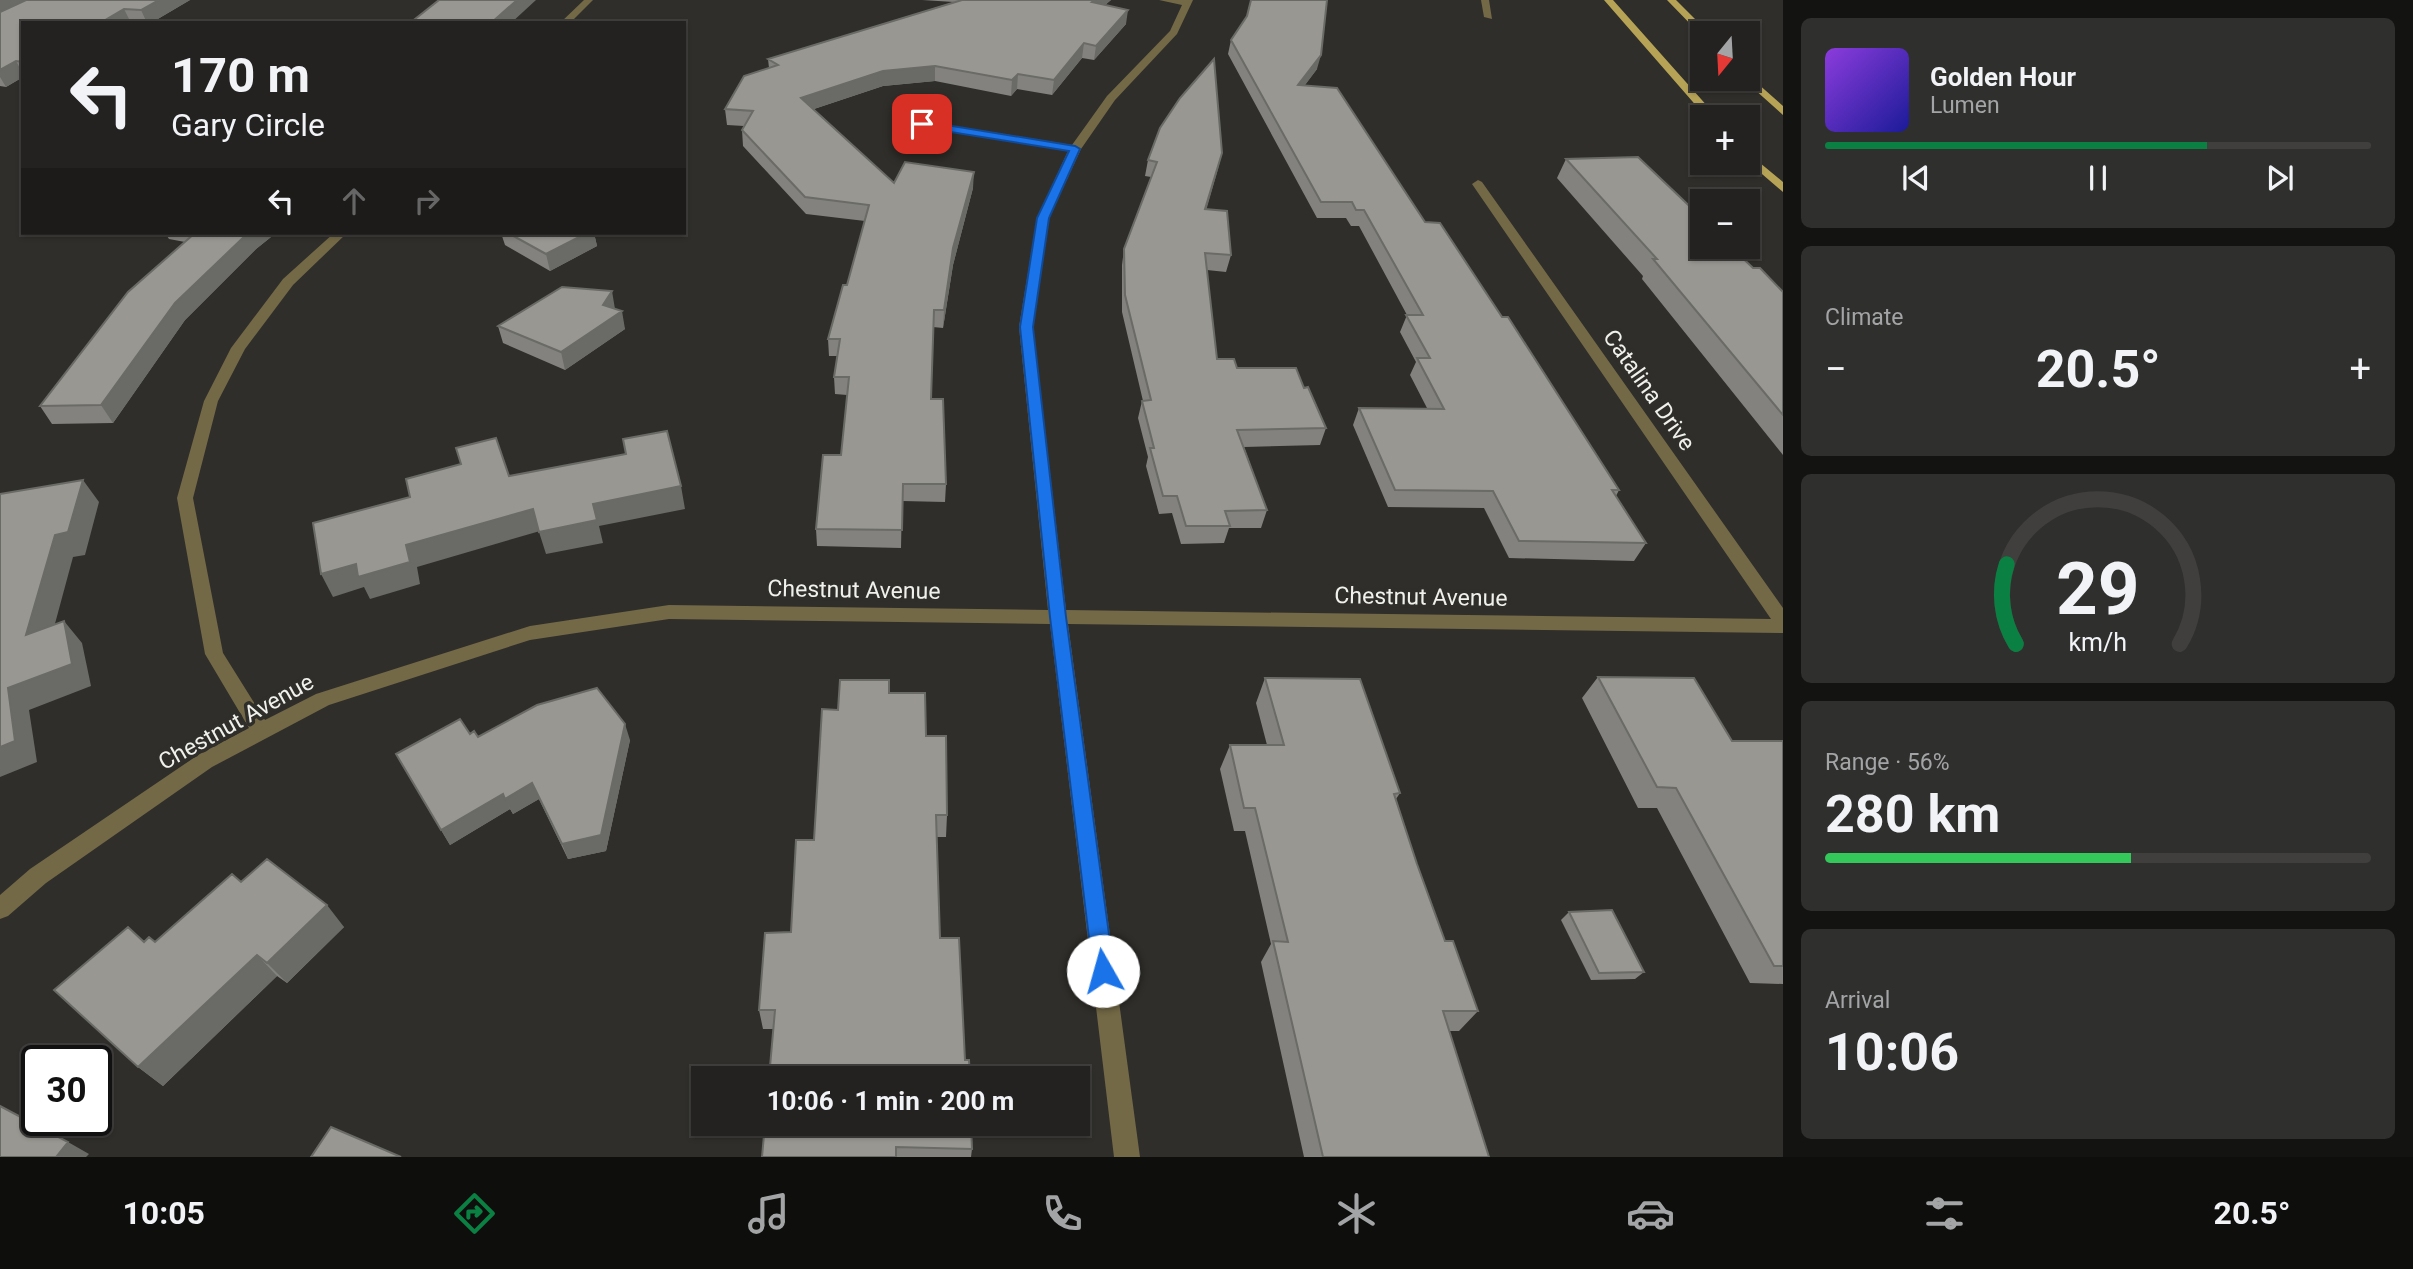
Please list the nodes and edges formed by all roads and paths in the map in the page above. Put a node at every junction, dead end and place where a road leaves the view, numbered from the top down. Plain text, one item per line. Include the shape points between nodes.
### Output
1 (589, 0) edge
2 (1163, 0) edge
3 (1485, 0) edge
4 (1608, 0) edge
5 (1671, 0) edge
6 (1189, 2) edge
7 (1489, 18) dead end
8 (566, 21) edge
9 (1692, 21) edge
10 (1760, 90) edge
11 (1701, 105) edge
12 (1783, 113) edge
13 (922, 124) dead end
14 (1075, 149) junction
15 (1760, 167) edge
16 (1478, 184) dead end
17 (1783, 188) edge
18 (339, 235) edge
19 (1058, 617) junction
20 (1783, 624) edge
21 (262, 733) junction
22 (0, 909) edge
23 (1127, 1157) edge

1 - 8 street
2 - 6 street
3 - 7 street
4 - 11 main road
5 - 9 main road
6 - 14 street via 1174,32 1111,98
10 - 12 main road
13 - 14 street
14 - 19 street via 1043,218 1026,327
15 - 17 main road
16 - 20 street, Catalina Drive
18 - 21 street via 288,282 238,348 211,401 185,498 215,654
19 - 20 street, Chestnut Avenue
19 - 21 street, Chestnut Avenue via 668,612 530,633 323,699
19 - 23 street
21 - 22 street, Chestnut Avenue via 205,761 38,876

